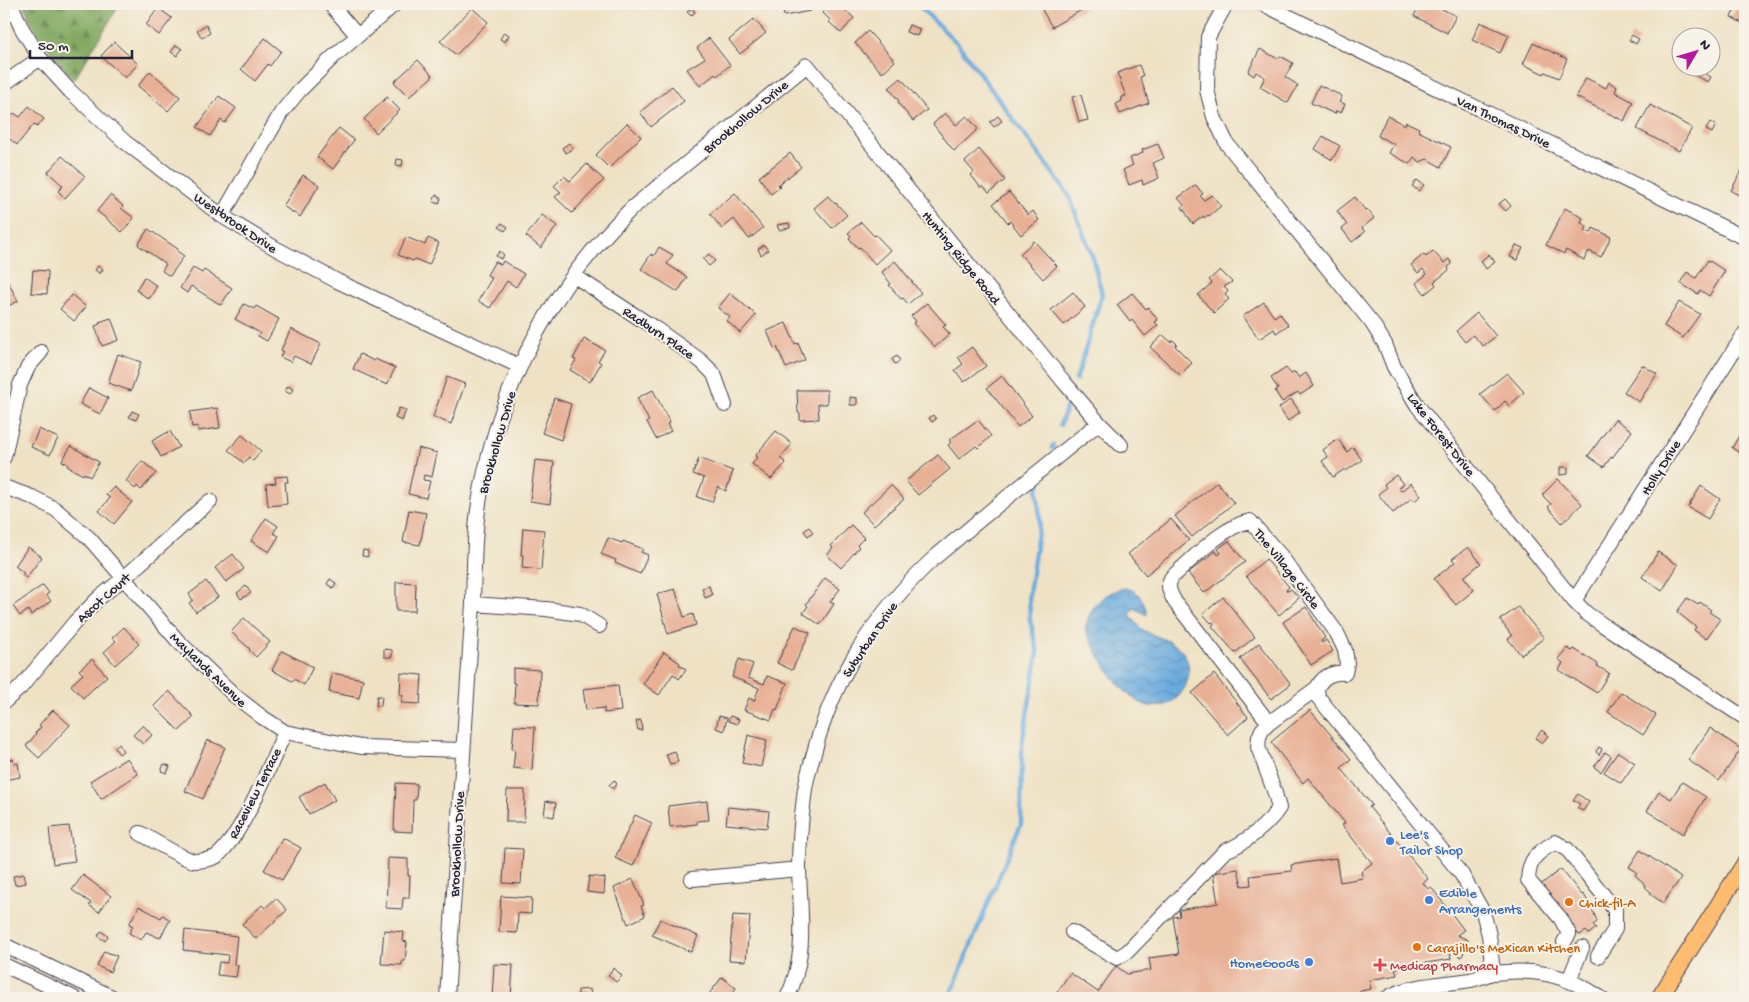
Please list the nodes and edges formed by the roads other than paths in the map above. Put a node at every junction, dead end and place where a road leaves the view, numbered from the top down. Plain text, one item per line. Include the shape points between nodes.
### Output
1 (11, 4) edge
2 (330, 4) edge
3 (395, 4) edge
4 (1226, 4) edge
5 (1263, 4) edge
6 (357, 36) junction
7 (40, 58) junction
8 (806, 66) joint
9 (4, 84) edge
10 (222, 216) junction
11 (1745, 238) edge
12 (573, 275) junction
13 (1745, 333) edge
14 (41, 352) dead end
15 (519, 366) junction
16 (725, 405) dead end
17 (1099, 423) junction
18 (1121, 445) dead end
19 (4, 457) edge
20 (4, 488) edge
21 (210, 501) dead end
22 (124, 578) junction
23 (1574, 601) junction
24 (473, 604) junction
25 (600, 626) dead end
26 (1317, 688) junction
27 (4, 702) edge
28 (1745, 718) edge
29 (1269, 723) junction
30 (285, 732) junction
31 (462, 750) junction
32 (140, 833) dead end
33 (1745, 863) edge
34 (799, 869) junction
35 (692, 879) dead end
36 (1072, 932) dead end
37 (1564, 942) dead end
38 (4, 945) edge
39 (1582, 948) dead end
40 (1598, 956) dead end
41 (4, 965) edge
42 (1492, 973) junction
43 (1569, 980) junction
44 (74, 998) edge
45 (114, 998) edge
46 (447, 998) edge
47 (787, 998) edge
48 (1387, 998) edge
49 (1601, 998) edge
50 (1658, 998) edge

1 - 7 street, Westbrook Drive via 21,28
2 - 6 street
3 - 6 street
4 - 23 street, Lake Forest Drive via 1208,37 1207,90 1214,117 1227,144 1372,323 1417,405
5 - 11 street, Van Thomas Drive
6 - 10 street via 299,91 281,113
7 - 9 street
7 - 10 street, Westbrook Drive via 125,142
8 - 12 street, Brookhollow Drive via 632,208
8 - 17 street, Hunting Ridge Road
10 - 15 street, Westbrook Drive via 337,281
12 - 15 street, Brookhollow Drive
12 - 16 street, Radburn Place via 701,361 714,374
13 - 23 street, Holly Drive
14 - 19 street via 28,367 20,385
15 - 24 street, Brookhollow Drive via 496,432 481,491 475,540
17 - 18 street, Hunting Ridge Road
17 - 34 street, Suburban Drive via 933,559 910,582 860,647 827,710 817,741 804,794
20 - 22 street, Maylands Avenue via 55,509 89,538
21 - 22 street, Ascot Court
22 - 27 street, Ascot Court via 75,622 21,687
22 - 30 street, Maylands Avenue via 178,641 235,696
23 - 28 street, Lake Forest Drive via 1602,625
24 - 25 street via 580,614
24 - 31 street, Brookhollow Drive
26 - 29 street, The Village Circle
26 - 29 street, The Village Circle via 1327,676 1345,673 1345,650 1337,633 1250,520 1234,527 1172,577 1169,589 1175,602
26 - 42 street via 1318,698 1462,875 1477,899 1489,935
29 - 36 street via 1262,730 1258,747 1276,793 1279,808 1274,815 1237,846 1225,851 1127,952 1117,958
30 - 31 street, Maylands Avenue via 361,747
30 - 32 street, Raceview Terrace via 244,819 215,858 194,861
31 - 46 street, Brookhollow Drive
33 - 50 main road
34 - 35 street
34 - 47 street, Suburban Drive via 801,946 796,975
37 - 40 street via 1569,934 1561,919 1528,880 1529,866 1539,852 1555,842 1567,849 1615,910 1615,928
38 - 45 street
39 - 43 street
41 - 44 street
42 - 43 street via 1514,970 1542,972
42 - 48 street via 1472,980 1395,993
43 - 49 street

